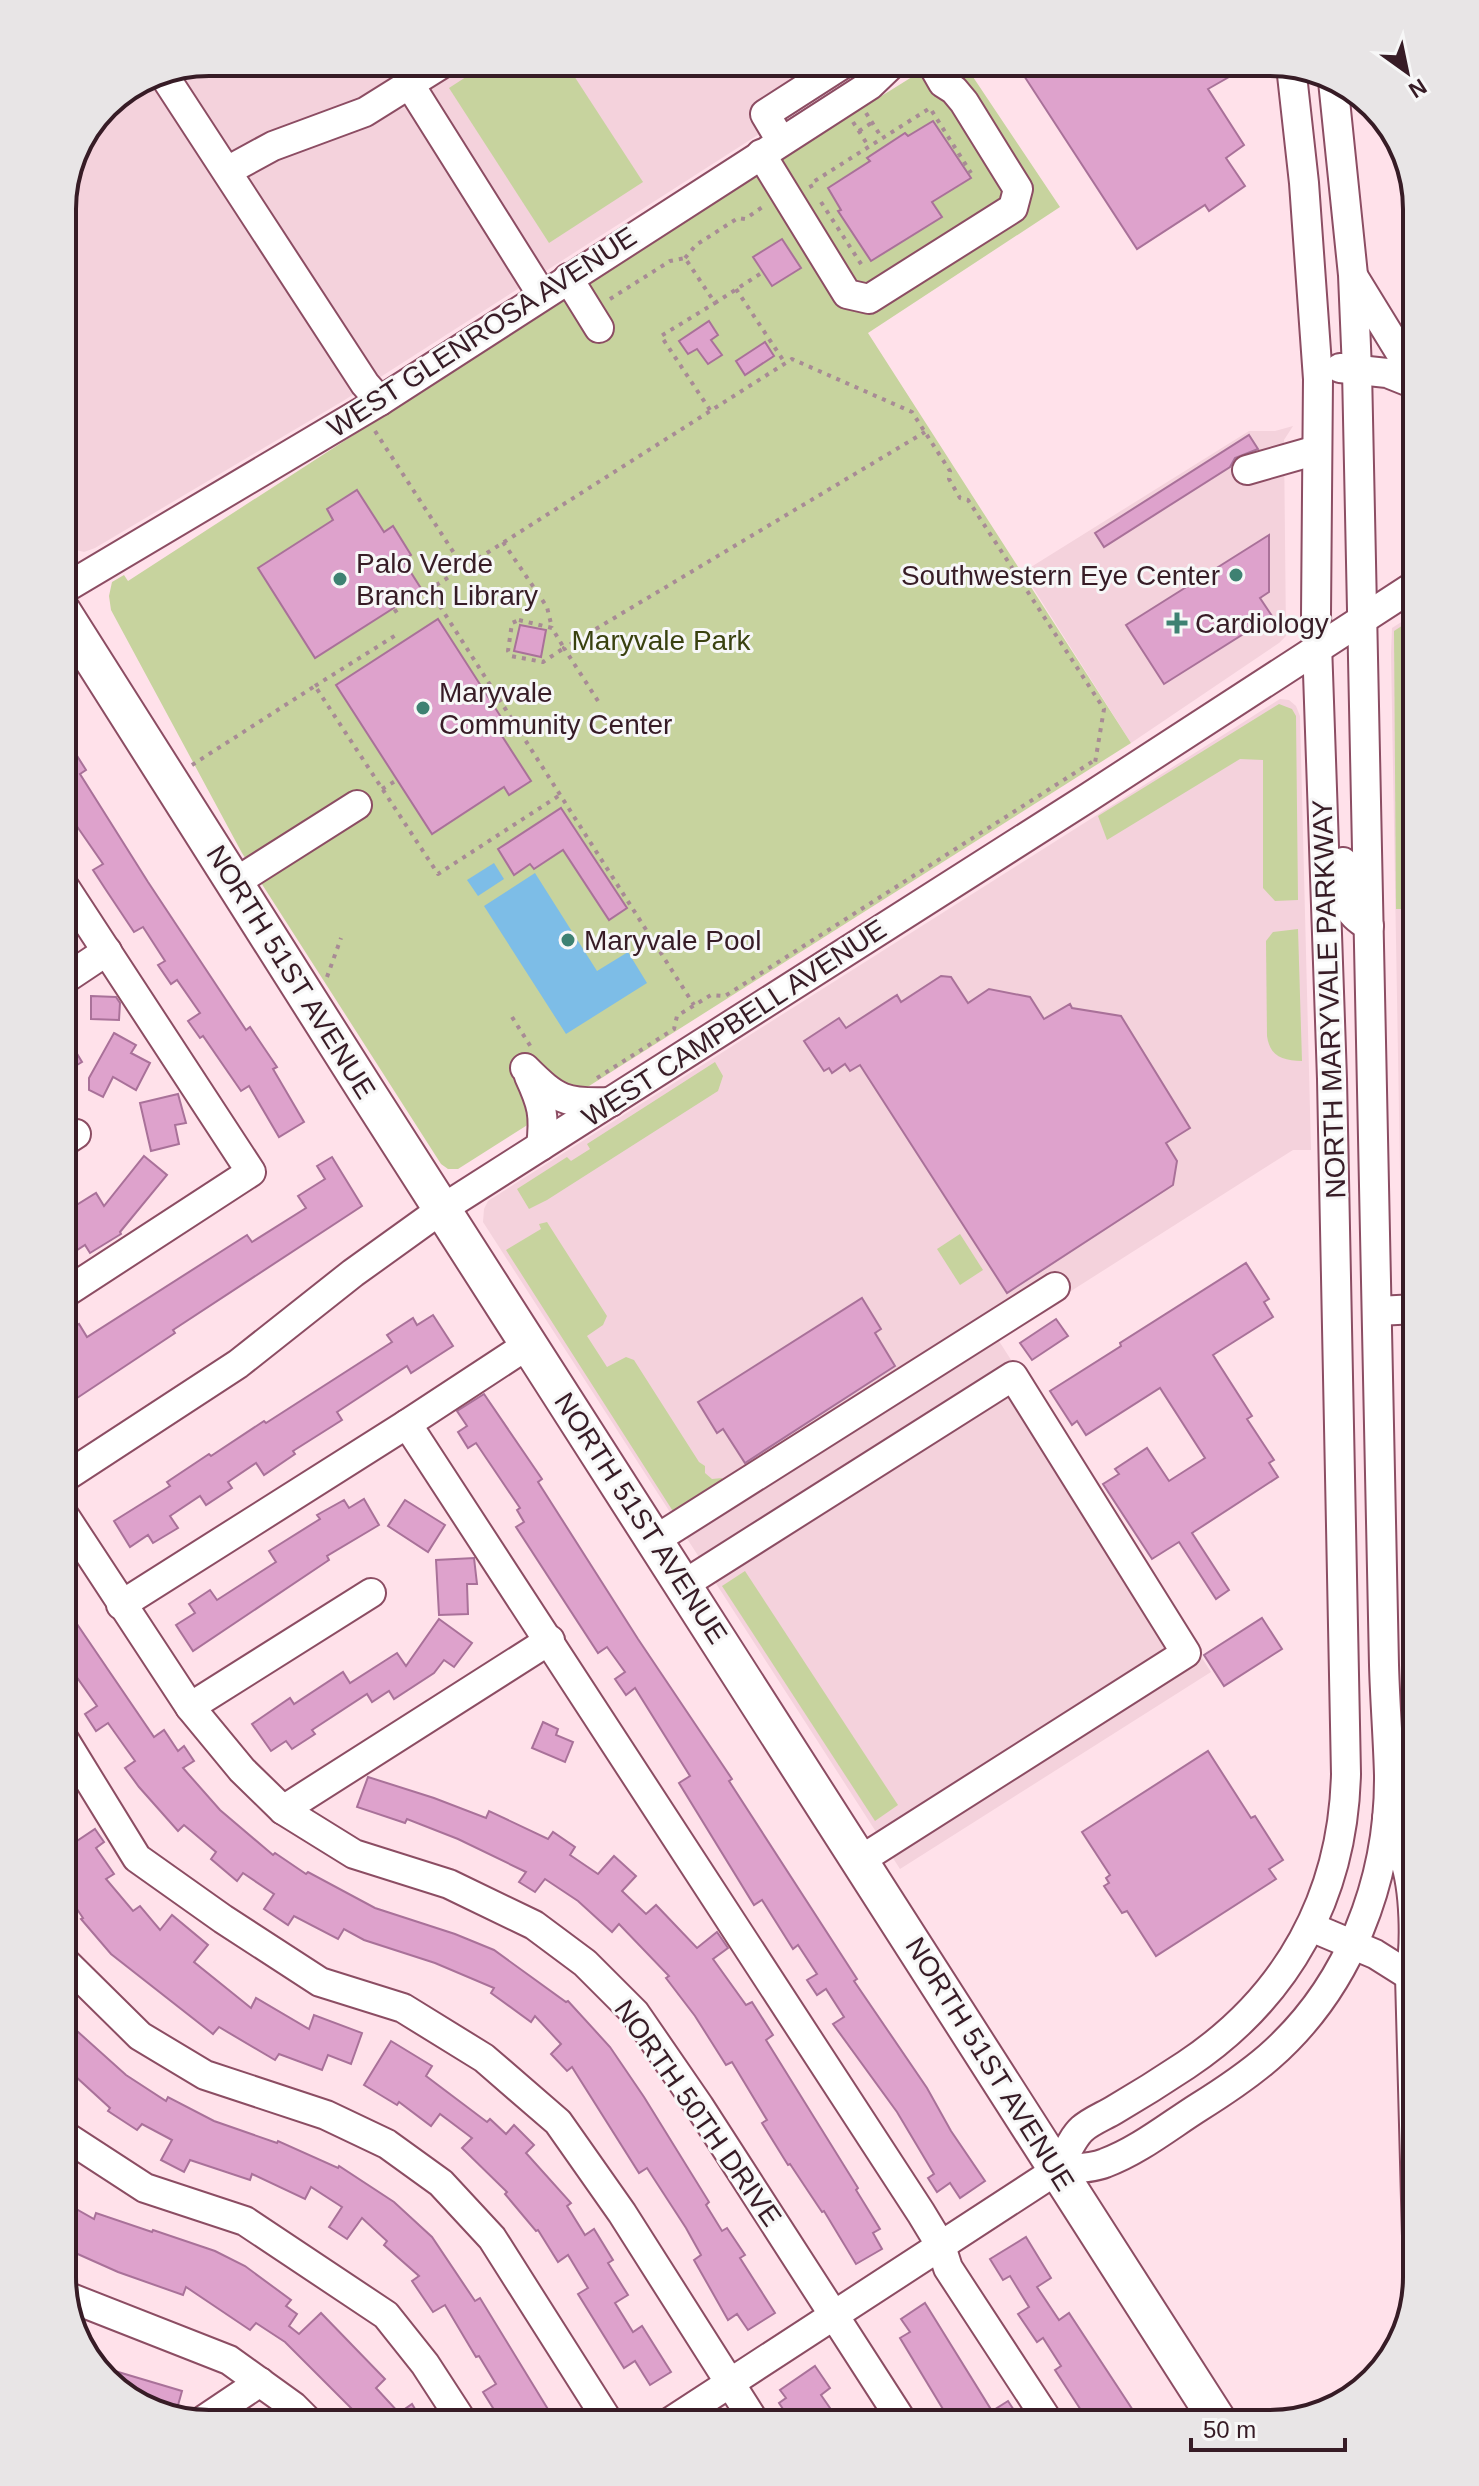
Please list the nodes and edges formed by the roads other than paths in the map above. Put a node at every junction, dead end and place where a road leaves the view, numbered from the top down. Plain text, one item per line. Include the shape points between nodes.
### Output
1 (424, 76) edge
2 (824, 76) edge
3 (879, 76) edge
4 (939, 76) edge
5 (1292, 78) edge
6 (169, 83) edge
7 (410, 85) junction
8 (1334, 93) edge
9 (771, 148) junction
10 (227, 171) junction
11 (1353, 275) junction
12 (568, 278) junction
13 (542, 295) junction
14 (602, 315) road end
15 (1403, 359) edge
16 (1317, 365) junction
17 (1357, 370) junction
18 (1403, 378) edge
19 (371, 406) junction
20 (1317, 450) junction
21 (1247, 470) dead end
22 (76, 582) edge
23 (1403, 593) edge
24 (1361, 621) junction
25 (76, 633) edge
26 (1317, 649) junction
27 (1322, 768) junction
28 (357, 805) dead end
29 (234, 883) junction
30 (76, 904) edge
31 (1369, 926) junction
32 (107, 951) junction
33 (76, 972) edge
34 (1371, 1045) junction
35 (1332, 1079) junction
36 (611, 1102) junction
37 (541, 1146) junction
38 (442, 1209) junction
39 (76, 1286) edge
40 (1055, 1287) dead end
41 (1403, 1310) edge
42 (1377, 1311) junction
43 (529, 1344) junction
44 (407, 1424) junction
45 (76, 1470) edge
46 (76, 1534) edge
47 (655, 1540) junction
48 (683, 1585) junction
49 (371, 1593) dead end
50 (121, 1605) junction
51 (550, 1640) junction
52 (190, 1707) junction
53 (76, 1759) edge
54 (283, 1810) junction
55 (1386, 1818) junction
56 (1403, 1856) edge
57 (859, 1861) junction
58 (1311, 1927) junction
59 (1353, 1946) junction
60 (1403, 1972) edge
61 (76, 1973) edge
62 (76, 2143) edge
63 (1057, 2170) junction
64 (941, 2246) junction
65 (79, 2301) edge
66 (834, 2315) junction
67 (260, 2382) junction
68 (729, 2384) junction
69 (218, 2410) edge
70 (297, 2410) edge
71 (455, 2410) edge
72 (601, 2410) edge
73 (689, 2410) edge
74 (747, 2410) edge
75 (895, 2410) edge
76 (1041, 2410) edge
77 (1211, 2410) edge

1 - 7 street
2 - 9 street via 765,114
3 - 9 street, WEST GLENROSA AVENUE
4 - 9 street via 964,102 1011,176 1018,189 1016,199 1013,208 869,299 847,294
5 - 16 street, NORTH MARYVALE PARKWAY
6 - 10 street
7 - 10 street via 365,112 273,146
7 - 13 street
8 - 11 street, NORTH MARYVALE PARKWAY
9 - 12 street, WEST GLENROSA AVENUE
10 - 19 street via 365,384
11 - 15 street
11 - 17 street, NORTH MARYVALE PARKWAY
12 - 13 street, WEST GLENROSA AVENUE
12 - 14 street
13 - 19 street, WEST GLENROSA AVENUE
16 - 17 street
16 - 20 street, NORTH MARYVALE PARKWAY
17 - 18 street
17 - 24 street, NORTH MARYVALE PARKWAY
19 - 22 street, WEST GLENROSA AVENUE
20 - 21 street
20 - 26 street, NORTH MARYVALE PARKWAY
23 - 24 street, WEST CAMPBELL AVENUE
24 - 26 street, WEST CAMPBELL AVENUE
24 - 31 street, NORTH MARYVALE PARKWAY
25 - 29 main road, NORTH 51ST AVENUE
26 - 27 street, NORTH MARYVALE PARKWAY
26 - 36 street, WEST CAMPBELL AVENUE
27 - 31 street via 1342,839 1346,906
27 - 35 street, NORTH MARYVALE PARKWAY
28 - 29 street
29 - 38 main road, NORTH 51ST AVENUE
30 - 32 street
31 - 34 street, NORTH MARYVALE PARKWAY
32 - 33 street
32 - 39 street via 251,1172
34 - 35 street
34 - 42 street, NORTH MARYVALE PARKWAY
35 - 58 street, NORTH MARYVALE PARKWAY via 1345,1800 1334,1865
36 - 37 street, WEST CAMPBELL AVENUE
36 - 37 street via 565,1100 525,1068 542,1103
37 - 38 street, WEST CAMPBELL AVENUE
38 - 43 main road, NORTH 51ST AVENUE
38 - 45 street, WEST CAMPBELL AVENUE via 238,1364
40 - 47 street
41 - 42 street
42 - 55 street, NORTH MARYVALE PARKWAY
43 - 44 street
43 - 47 main road, NORTH 51ST AVENUE
44 - 50 street
44 - 51 street
46 - 50 street, NORTH 50TH DRIVE
47 - 48 main road, NORTH 51ST AVENUE
48 - 57 main road, NORTH 51ST AVENUE
48 - 57 street via 1013,1376 1186,1653
49 - 52 street
50 - 52 street, NORTH 50TH DRIVE
51 - 54 street
51 - 64 street
52 - 54 street, NORTH 50TH DRIVE
53 - 68 street via 137,1858 320,1982 403,2008 484,2058 558,2122
54 - 66 street, NORTH 50TH DRIVE via 354,1854 449,1884 534,1925 585,1963 635,2013
55 - 56 street, NORTH MARYVALE PARKWAY
55 - 59 street, NORTH MARYVALE PARKWAY via 1377,1879
57 - 63 main road, NORTH 51ST AVENUE
58 - 59 street
58 - 63 street, NORTH MARYVALE PARKWAY via 1289,1967 1226,2035 1081,2130
59 - 60 street
59 - 63 street, NORTH MARYVALE PARKWAY via 1305,2020 1231,2087 1104,2164
61 - 72 street via 140,2036 205,2075 326,2115 387,2144 441,2183 492,2238
62 - 71 street via 145,2188 245,2221 386,2315
63 - 64 street
63 - 77 main road, NORTH 51ST AVENUE
64 - 66 street
64 - 76 street via 948,2268
65 - 67 street via 229,2360
66 - 68 street
66 - 75 street, NORTH 50TH DRIVE
67 - 69 street
67 - 70 street
68 - 73 street
68 - 74 street

